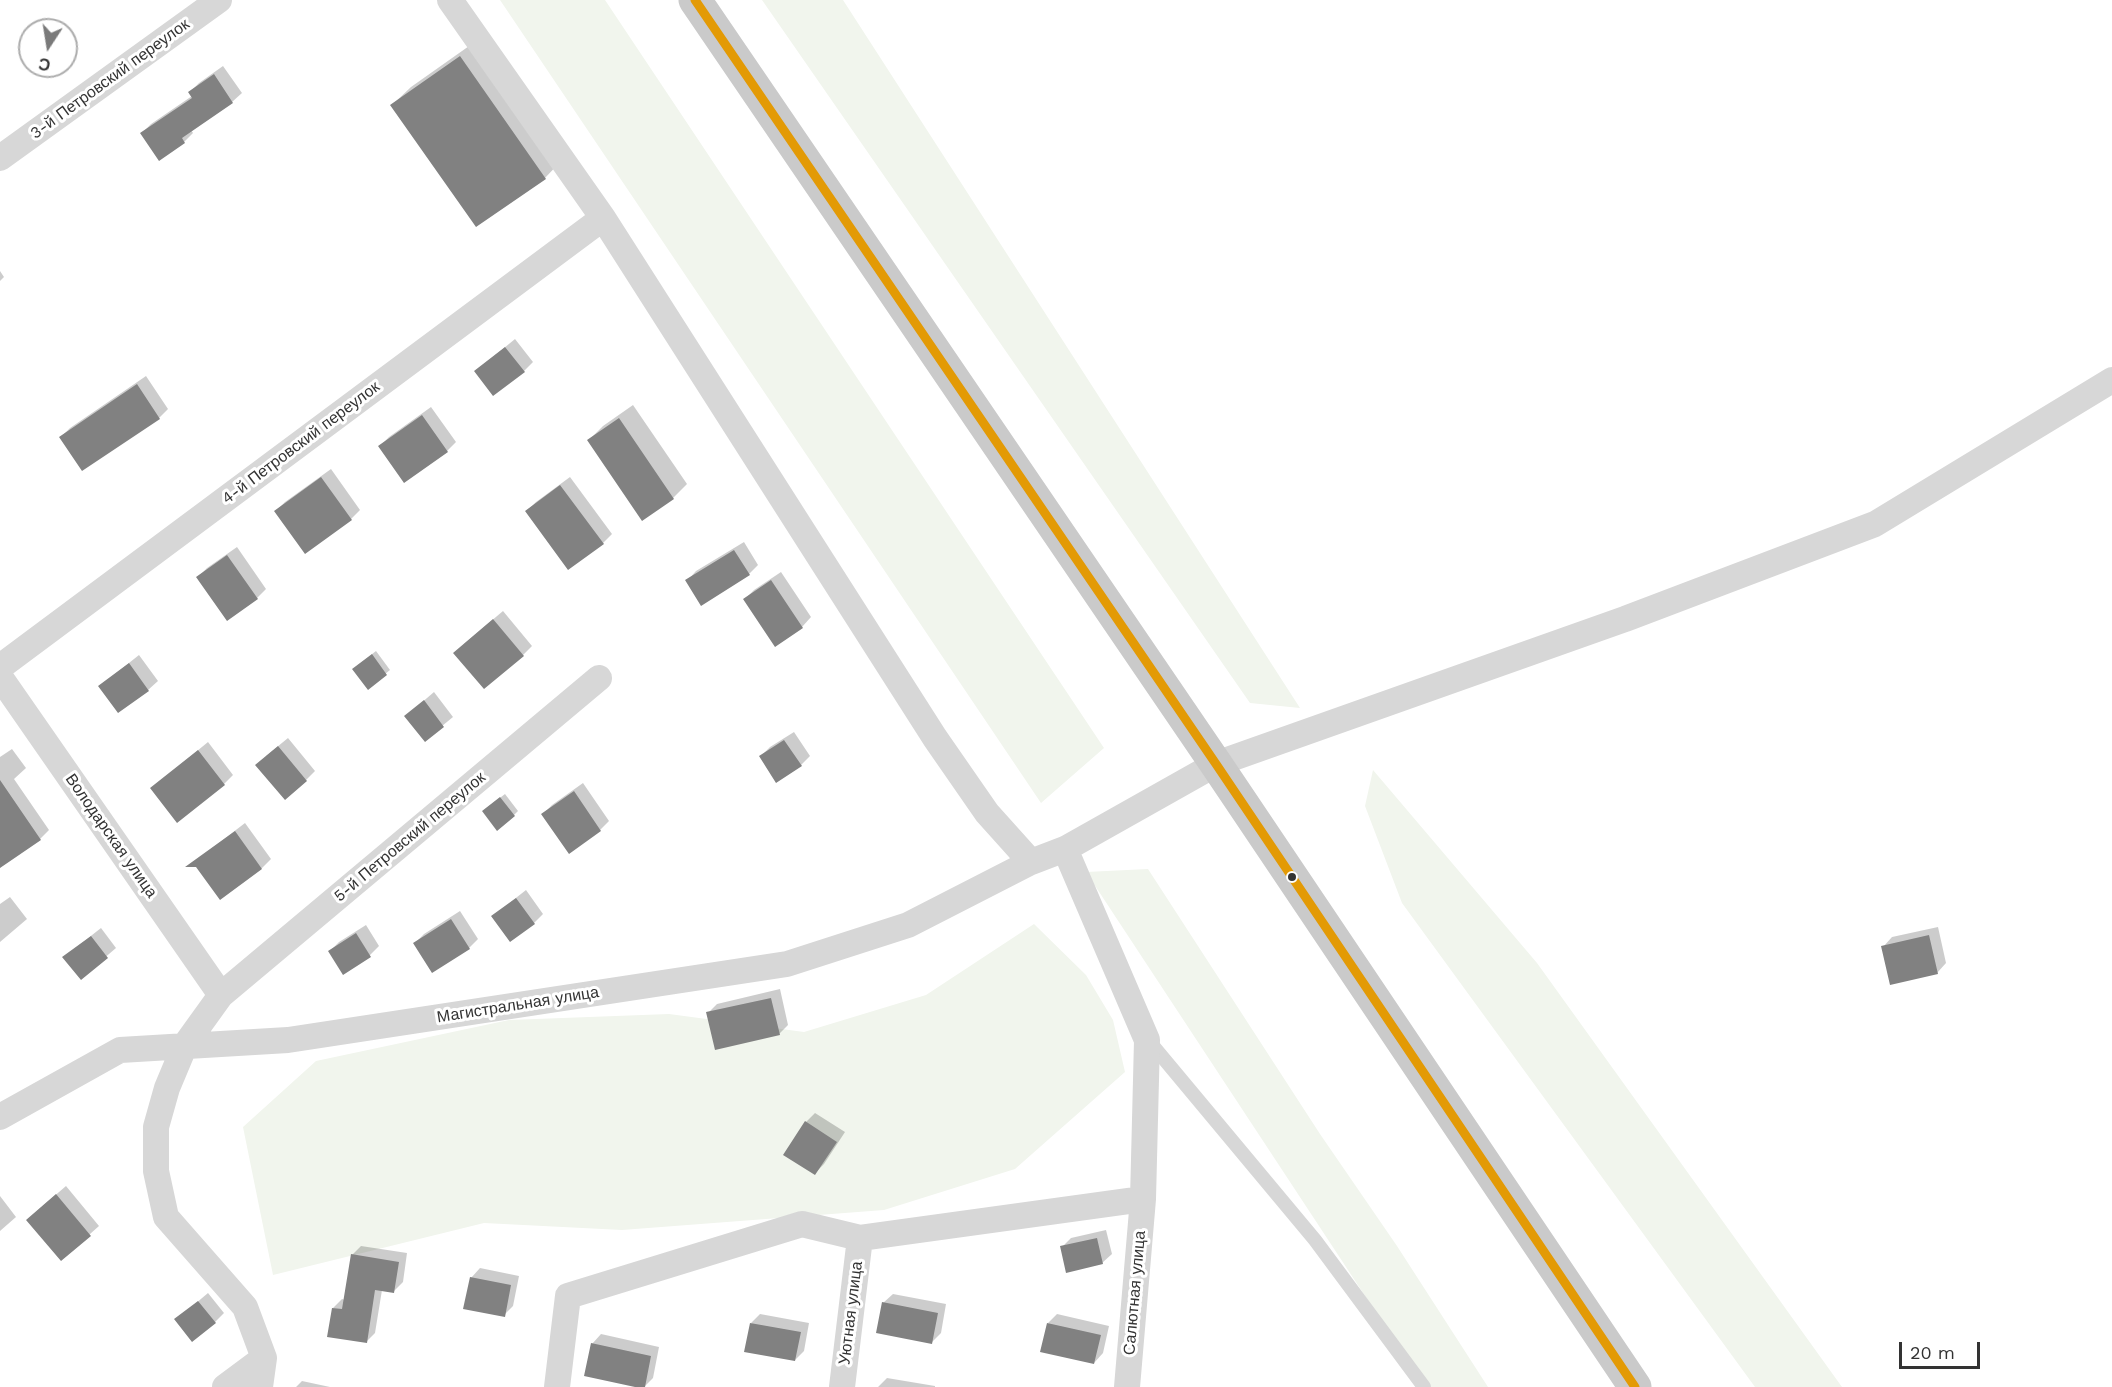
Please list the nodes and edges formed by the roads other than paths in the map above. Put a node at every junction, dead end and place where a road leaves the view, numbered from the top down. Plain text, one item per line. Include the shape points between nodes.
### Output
1 (219, 0) edge
2 (450, 0) edge
3 (695, 0) edge
4 (0, 158) edge
5 (603, 218) junction
6 (2112, 380) edge
7 (0, 668) edge
8 (0, 677) edge
9 (599, 678) dead end
10 (1216, 764) junction
11 (1065, 849) junction
12 (1031, 862) junction
13 (221, 995) junction
14 (1147, 1040) junction
15 (184, 1046) junction
16 (0, 1117) edge
17 (1143, 1199) junction
18 (860, 1238) junction
19 (264, 1358) junction
20 (225, 1387) edge
21 (260, 1387) edge
22 (557, 1387) edge
23 (842, 1387) edge
24 (1127, 1387) edge
25 (1424, 1387) edge
26 (1635, 1387) edge

1 - 4 street, 3-й Петровский переулок
2 - 5 street
3 - 10 main road
5 - 7 street, 4-й Петровский переулок
5 - 12 street via 935,738 987,813
6 - 10 street, Магистральная улица via 1875,524 1625,619
8 - 13 street, Володарская улица
9 - 13 street, 5-й Петровский переулок
10 - 11 street, Магистральная улица
10 - 26 main road
11 - 12 street, Магистральная улица
11 - 14 street
12 - 15 street, Магистральная улица via 908,925 787,964 288,1040
13 - 15 street, 5-й Петровский переулок
14 - 17 street, Салютная улица
14 - 25 lane via 1315,1240
15 - 16 street, Магистральная улица via 120,1050
15 - 19 street, 5-й Петровский переулок via 156,1127 156,1171 166,1217 245,1307
17 - 18 street
17 - 24 street, Салютная улица
18 - 22 street via 802,1224 568,1296
18 - 23 street, Уютная улица
19 - 20 street
19 - 21 street

